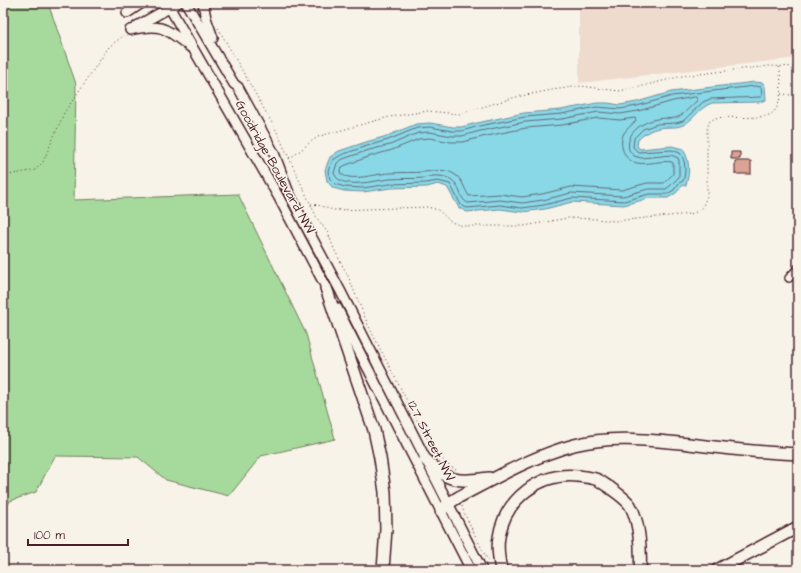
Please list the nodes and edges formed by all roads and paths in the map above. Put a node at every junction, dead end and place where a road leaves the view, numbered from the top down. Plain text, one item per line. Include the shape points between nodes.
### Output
1 (142, 3) edge
2 (178, 3) edge
3 (186, 3) edge
4 (204, 3) edge
5 (168, 5) edge
6 (127, 13) dead end
7 (218, 27) dead end
8 (129, 31) junction
9 (194, 50) junction
10 (779, 66) junction
11 (798, 67) edge
12 (238, 88) junction
13 (780, 94) junction
14 (793, 95) dead end
15 (288, 158) junction
16 (3, 176) edge
17 (311, 204) junction
18 (798, 268) edge
19 (789, 278) dead end
20 (326, 288) junction
21 (357, 324) joint
22 (356, 345) joint
23 (798, 454) edge
24 (426, 459) junction
25 (496, 478) junction
26 (454, 479) junction
27 (449, 504) junction
28 (798, 527) edge
29 (500, 565) edge
30 (383, 570) edge
31 (471, 570) edge
32 (482, 570) edge
33 (640, 570) edge
34 (717, 570) edge

1 - 6 main road
2 - 5 main road
3 - 12 main road, Goodridge Boulevard NW
4 - 12 main road via 209,29
5 - 8 main road
5 - 9 main road, Goodridge Boulevard NW
7 - 15 path via 270,120
8 - 9 main road via 147,26 161,27
8 - 16 path via 109,47 64,113 43,162 35,170
9 - 20 main road, Goodridge Boulevard NW via 278,196
10 - 11 path
10 - 13 path
10 - 15 path via 682,76 619,91 586,86 552,90 516,97 459,114 428,111 389,117 320,136 298,154
12 - 21 main road, Goodridge Boulevard NW via 274,153 302,220
13 - 14 path
13 - 17 path via 778,104 771,114 762,117 721,117 709,122 706,200 702,208 690,214 614,222 568,218 533,225 474,227 456,225 438,210 428,206 334,210
15 - 17 path
17 - 26 path via 328,233 368,325 422,430 435,452 456,470
18 - 19 lane
20 - 22 main road, Goodridge Boulevard NW
20 - 30 highway via 374,430 380,458 385,492 386,528
21 - 24 main road, 127 Street NW
22 - 27 main road, 127 Street NW
23 - 25 highway via 775,454 645,439 605,440 574,445 544,455
24 - 26 highway via 437,471
24 - 27 main road, 127 Street NW
25 - 26 highway via 465,481
25 - 27 highway
27 - 29 path via 463,507 488,559
27 - 31 main road, 127 Street NW
27 - 32 main road, 127 Street NW
28 - 34 highway
29 - 33 highway via 499,537 504,518 518,497 543,481 575,476 598,480 629,504 639,527

